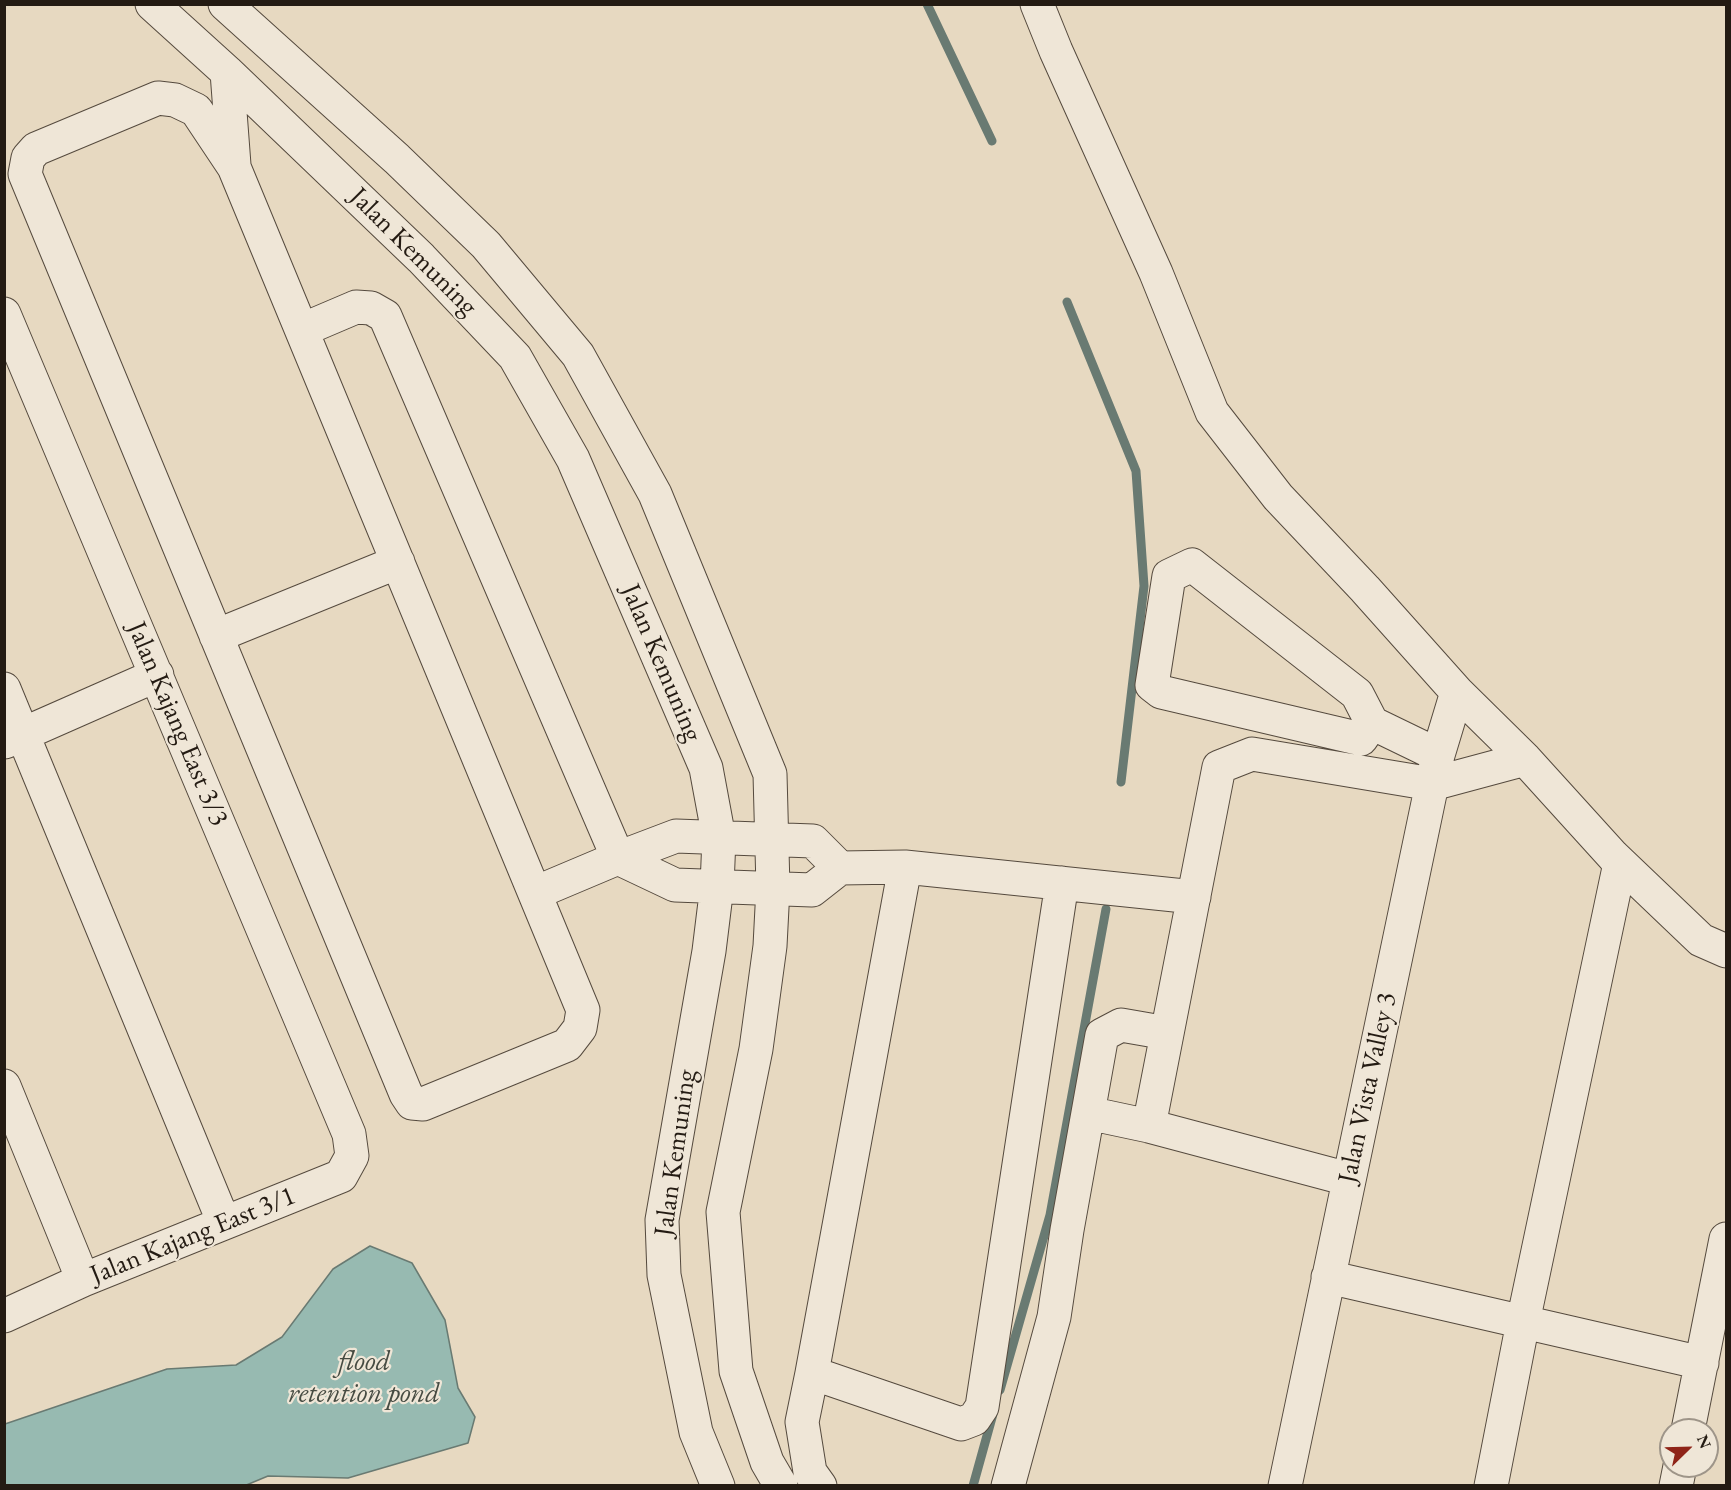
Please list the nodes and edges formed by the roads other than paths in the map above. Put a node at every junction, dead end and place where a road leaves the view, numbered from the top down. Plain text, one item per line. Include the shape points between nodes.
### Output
1 (153, 4) edge
2 (225, 4) edge
3 (1037, 4) edge
4 (227, 72) junction
5 (234, 167) junction
6 (4, 314) edge
7 (302, 330) junction
8 (398, 562) junction
9 (216, 636) junction
10 (157, 675) junction
11 (4, 689) edge
12 (1458, 692) junction
13 (1372, 723) junction
14 (14, 738) edge
15 (1525, 759) junction
16 (706, 768) junction
17 (1435, 770) junction
18 (770, 774) junction
19 (676, 836) junction
20 (719, 838) junction
21 (773, 840) junction
22 (813, 841) junction
23 (618, 858) junction
24 (1620, 862) junction
25 (905, 867) junction
26 (840, 868) junction
27 (1062, 883) junction
28 (675, 885) junction
29 (717, 886) junction
30 (773, 888) junction
31 (812, 890) junction
32 (535, 893) junction
33 (1194, 897) junction
34 (770, 946) junction
35 (709, 951) junction
36 (1726, 951) edge
37 (1167, 1033) junction
38 (4, 1086) edge
39 (1088, 1113) junction
40 (1149, 1126) junction
41 (349, 1134) joint
42 (1348, 1179) junction
43 (224, 1223) junction
44 (1726, 1239) edge
45 (1328, 1277) junction
46 (83, 1280) junction
47 (4, 1316) edge
48 (1523, 1322) junction
49 (1702, 1363) junction
50 (812, 1373) junction
51 (1691, 1418) edge
52 (718, 1485) edge
53 (781, 1485) edge
54 (820, 1485) edge
55 (1008, 1485) edge
56 (1285, 1485) edge
57 (1491, 1485) edge

1 - 4 street, Jalan Kemuning
2 - 18 street, Jalan Kemuning via 486,245 578,356 655,494
3 - 12 street via 1156,273 1212,412 1278,497
4 - 5 street
4 - 16 street, Jalan Kemuning via 421,258 515,357 573,459
5 - 7 street
5 - 9 street via 196,110 176,100 158,98 36,149 28,158 25,174
6 - 10 street, Jalan Kajang East 3/3
7 - 8 street
7 - 23 street via 356,307 371,308 385,316
8 - 9 street
8 - 32 street
9 - 32 street via 412,1103 423,1104 567,1045 580,1028 583,1010
10 - 14 street
10 - 41 street, Jalan Kajang East 3/3
11 - 14 street
12 - 15 street
12 - 17 street, Jalan Vista Valley 3
13 - 13 street via 1358,694 1192,565 1169,576 1152,685 1161,692 1361,739
13 - 17 street
14 - 43 street
15 - 17 street
15 - 24 street
16 - 19 street
16 - 20 street, Jalan Kemuning
17 - 33 street via 1252,754 1220,767
17 - 42 street, Jalan Vista Valley 3
18 - 21 street, Jalan Kemuning
18 - 22 street via 786,805
19 - 20 street
19 - 23 street
20 - 21 street
20 - 29 street, Jalan Kemuning
21 - 22 street
21 - 30 street, Jalan Kemuning
22 - 26 street
23 - 28 street
23 - 32 street
24 - 36 street via 1701,940
24 - 48 street
25 - 26 street
25 - 27 street
25 - 50 street
26 - 31 street
27 - 33 street
27 - 50 street via 982,1407 974,1419 960,1424
28 - 29 street
28 - 35 street
29 - 30 street
29 - 35 street, Jalan Kemuning
30 - 31 street
30 - 34 street, Jalan Kemuning
31 - 34 street
33 - 37 street
34 - 53 street, Jalan Kemuning via 756,1049 723,1212 736,1371 767,1462
35 - 52 street, Jalan Kemuning via 662,1220 664,1275 696,1432
37 - 39 street via 1121,1025 1102,1035
37 - 40 street
38 - 46 street
39 - 40 street
39 - 55 street via 1054,1317
40 - 42 street
41 - 43 street, Jalan Kajang East 3/1 via 352,1156 342,1176
42 - 45 street, Jalan Vista Valley 3
43 - 46 street, Jalan Kajang East 3/1
44 - 49 street
45 - 48 street
45 - 56 street, Jalan Vista Valley 3
46 - 47 street, Jalan Kajang East 3/1
48 - 49 street
48 - 57 street
49 - 51 street
50 - 54 street via 802,1422 810,1472

